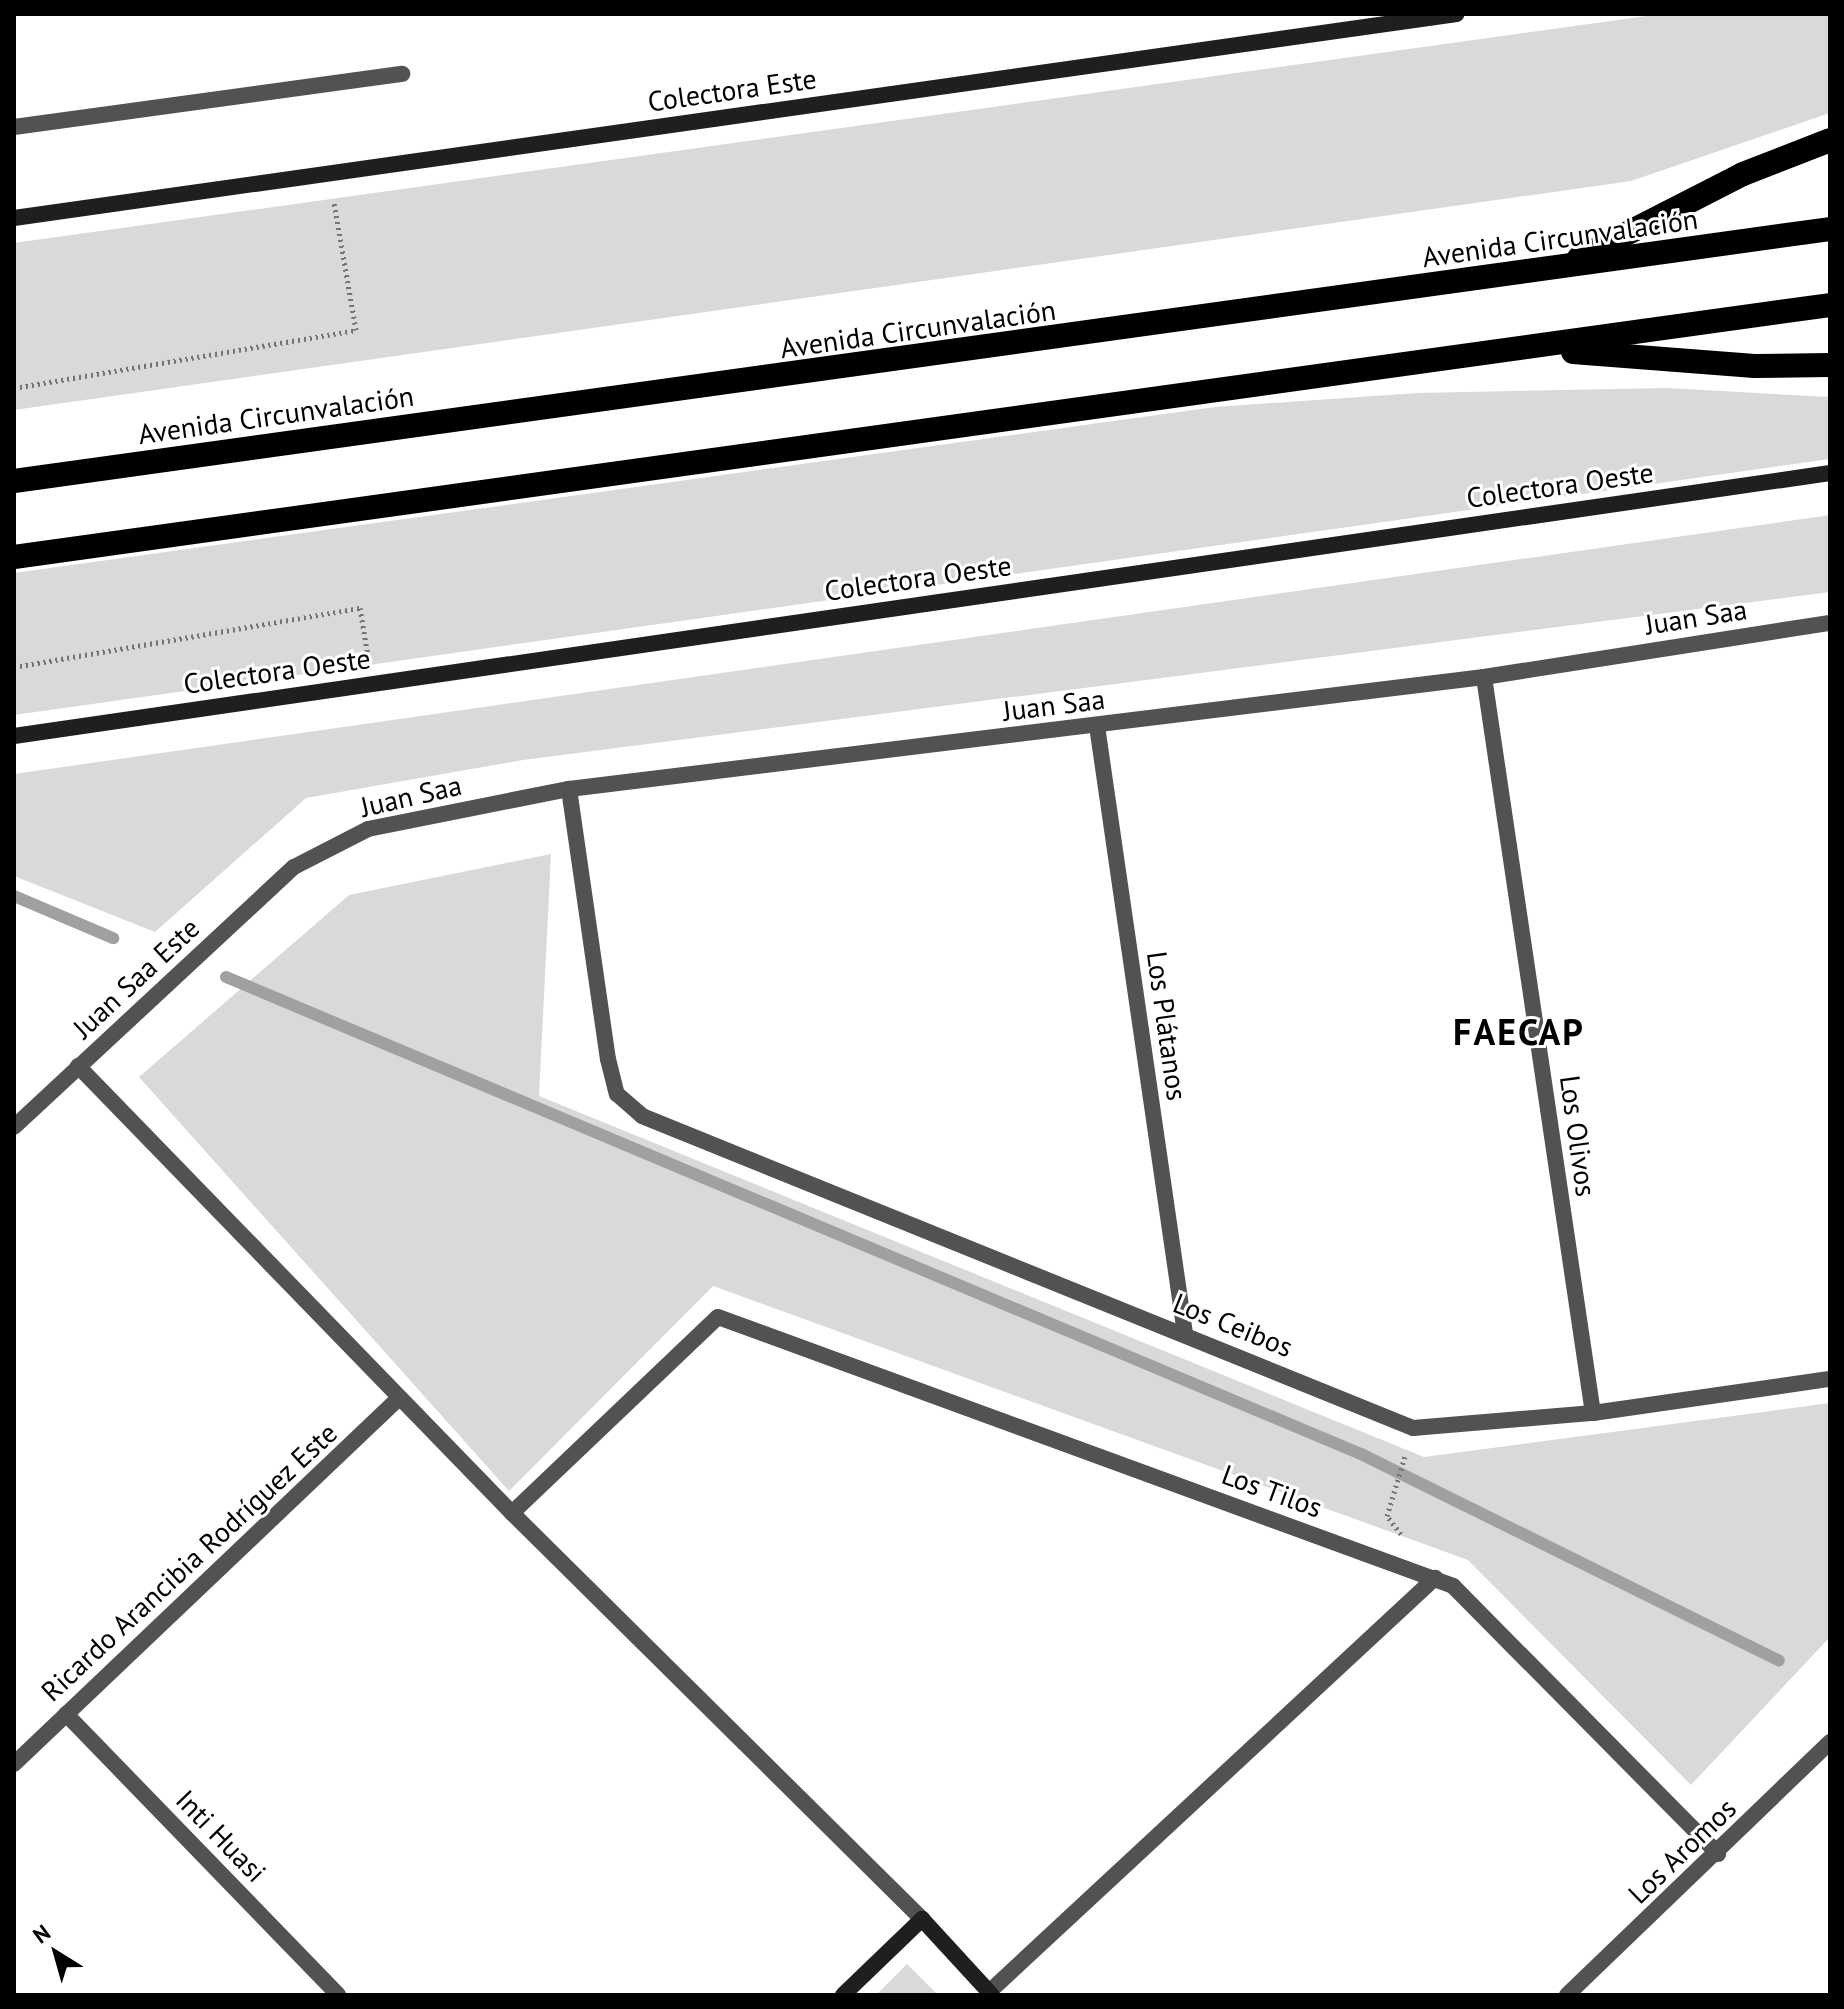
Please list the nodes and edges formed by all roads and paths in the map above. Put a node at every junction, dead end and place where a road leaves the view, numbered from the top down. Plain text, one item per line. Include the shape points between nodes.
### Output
1 (1457, 14) edge
2 (402, 74) dead end
3 (14, 127) edge
4 (1830, 140) edge
5 (330, 174) junction
6 (14, 218) edge
7 (1830, 229) edge
8 (1559, 268) junction
9 (1830, 305) edge
10 (1527, 348) junction
11 (1830, 365) edge
12 (14, 388) edge
13 (1830, 473) edge
14 (14, 481) edge
15 (14, 557) edge
16 (1830, 623) edge
17 (14, 667) edge
18 (1484, 677) junction
19 (373, 683) junction
20 (1097, 726) junction
21 (14, 736) edge
22 (569, 789) junction
23 (294, 867) joint
24 (78, 1066) junction
25 (14, 1127) edge
26 (1185, 1334) junction
27 (1830, 1379) edge
28 (399, 1398) junction
29 (1593, 1413) junction
30 (1413, 1428) junction
31 (512, 1513) junction
32 (1435, 1578) junction
33 (66, 1714) junction
34 (1830, 1742) edge
35 (14, 1764) edge
36 (1718, 1854) junction
37 (922, 1919) junction
38 (989, 1994) edge
39 (338, 1995) edge
40 (843, 1995) edge
41 (1567, 1995) edge

1 - 5 street, Colectora Este
2 - 3 street
4 - 8 highway via 1743,174
5 - 6 street, Colectora Este
5 - 12 path via 356,330
7 - 8 highway, Avenida Circunvalación
8 - 14 highway, Avenida Circunvalación
9 - 10 highway
10 - 11 highway via 1754,366
10 - 15 highway
13 - 19 street, Colectora Oeste
16 - 18 street, Juan Saa
17 - 19 path via 360,608
18 - 20 street, Juan Saa
18 - 29 street, Los Olivos
19 - 21 street, Colectora Oeste
20 - 22 street, Juan Saa
20 - 26 street, Los Plátanos
22 - 23 street, Juan Saa via 368,829
22 - 26 street, Los Ceibos via 617,1094 642,1116
23 - 24 street, Juan Saa Este
24 - 25 street, Juan Saa Este
24 - 28 street
26 - 30 street, Los Ceibos
27 - 29 street, Los Ceibos
28 - 31 street
28 - 33 street, Ricardo Arancibia Rodríguez Este
29 - 30 street, Los Ceibos
30 - 32 path via 1387,1516
31 - 32 street, Los Tilos via 718,1317
31 - 37 street
32 - 36 street, Los Tilos via 1453,1586
32 - 38 street
33 - 35 street, Ricardo Arancibia Rodríguez Este
33 - 39 street, Inti Huasi
34 - 36 street, Los Aromos
36 - 41 street, Los Aromos
37 - 38 street
37 - 40 street

